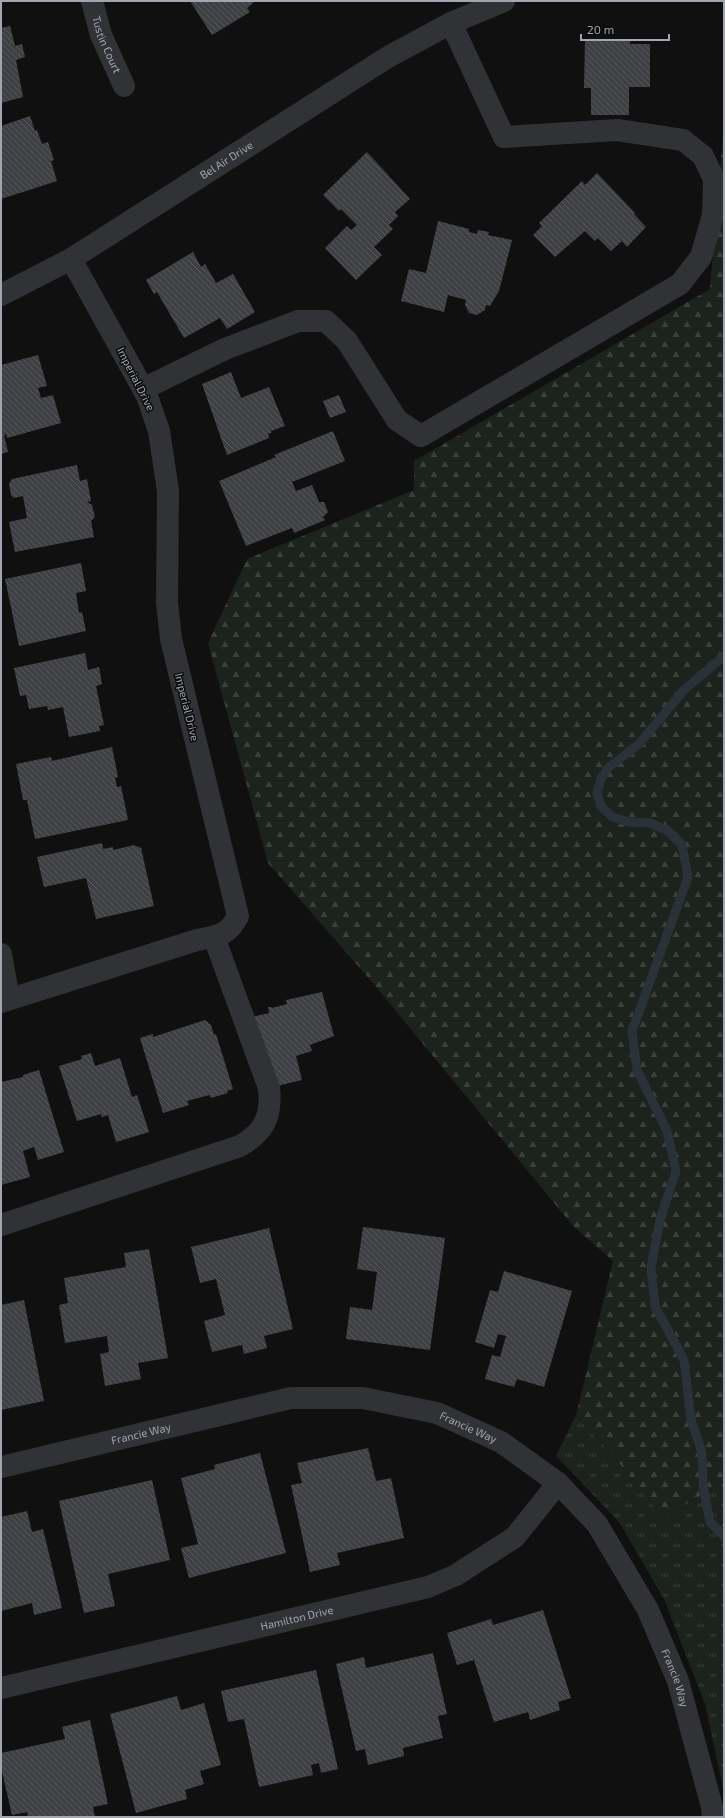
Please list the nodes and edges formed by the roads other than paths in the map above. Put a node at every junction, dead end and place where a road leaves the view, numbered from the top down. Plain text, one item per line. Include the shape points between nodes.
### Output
1 (92, 1) edge
2 (504, 1) edge
3 (451, 23) junction
4 (124, 86) dead end
5 (71, 259) junction
6 (1, 295) edge
7 (143, 389) junction
8 (214, 937) junction
9 (1, 954) edge
10 (5, 1000) edge
11 (1, 1225) edge
12 (1, 1467) edge
13 (558, 1483) junction
14 (1, 1688) edge
15 (712, 1817) edge

1 - 4 street, Tustin Court via 101,35
2 - 3 street, Bel Air Drive
3 - 5 street, Bel Air Drive via 388,57
3 - 7 street via 504,137 617,130 683,140 703,156 714,180 713,215 701,257 680,284 421,436 397,420 347,341 326,322 298,321 225,349
5 - 6 street, Bel Air Drive
5 - 7 street, Imperial Drive
7 - 8 street, Imperial Drive via 159,431 168,491 167,604 171,639 238,916 233,926
8 - 10 street, Imperial Drive via 197,940
8 - 11 street via 268,1088 268,1116 262,1128 253,1139 240,1146
9 - 10 street
12 - 13 street, Francie Way via 291,1398 363,1398 437,1413 501,1442
13 - 14 street, Hamilton Drive via 515,1537 456,1575 428,1587
13 - 15 street, Francie Way via 597,1524 648,1610 678,1681 712,1807

